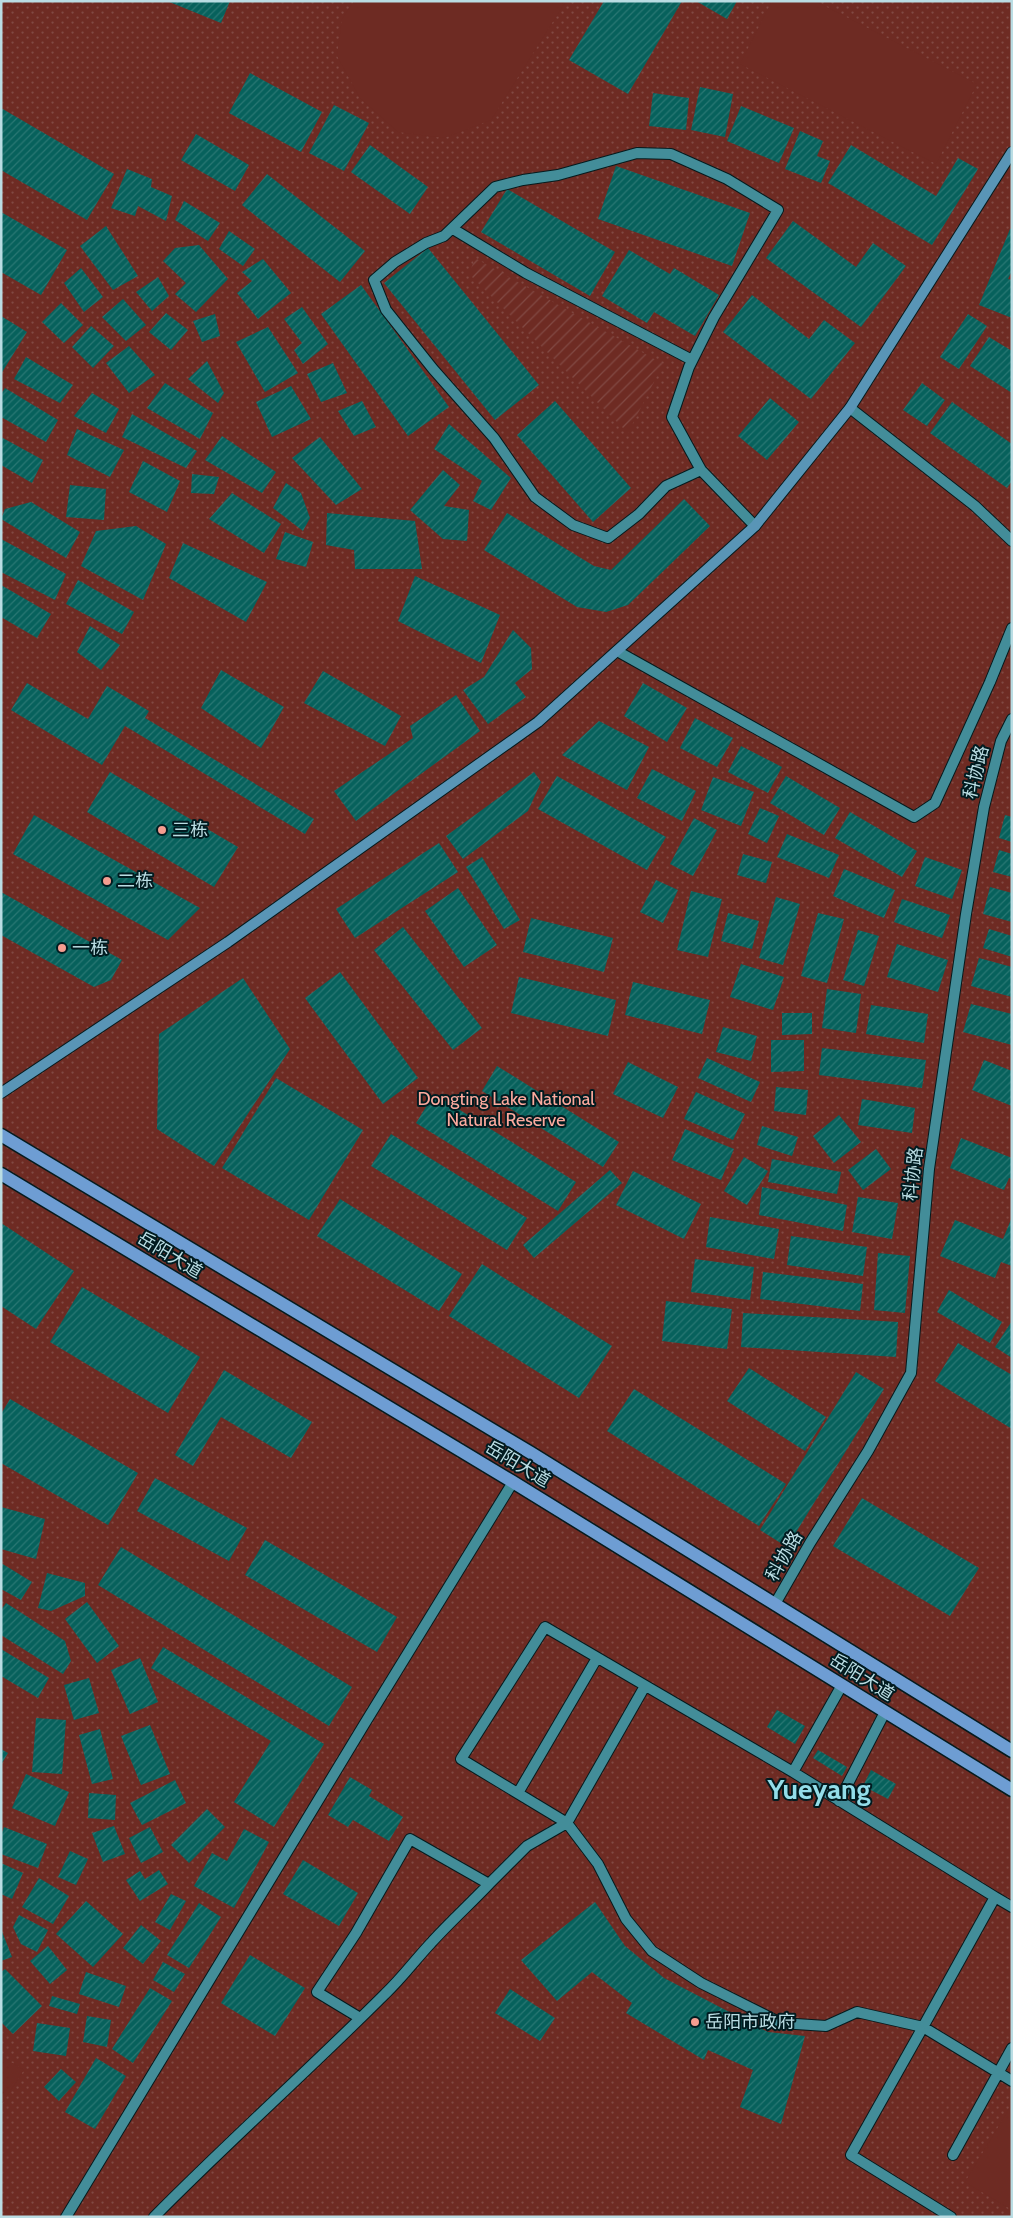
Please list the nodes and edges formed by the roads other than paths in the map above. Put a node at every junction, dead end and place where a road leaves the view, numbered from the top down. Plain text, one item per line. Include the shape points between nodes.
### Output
1 (1012, 152) edge
2 (453, 229) junction
3 (692, 360) junction
4 (850, 408) junction
5 (701, 470) junction
6 (755, 526) junction
7 (1012, 541) edge
8 (1012, 628) edge
9 (617, 651) junction
10 (1012, 718) edge
11 (1, 1093) edge
12 (1, 1135) edge
13 (1, 1174) edge
14 (514, 1482) junction
15 (774, 1604) junction
16 (597, 1658) junction
17 (842, 1685) junction
18 (645, 1686) junction
19 (885, 1712) junction
20 (1012, 1751) edge
21 (793, 1772) junction
22 (1012, 1790) edge
23 (518, 1793) junction
24 (839, 1801) junction
25 (567, 1823) junction
26 (489, 1884) junction
27 (995, 1897) junction
28 (1012, 1907) edge
29 (360, 2018) junction
30 (923, 2027) junction
31 (1012, 2048) edge
32 (998, 2073) junction
33 (1012, 2081) edge
34 (953, 2155) dead end
35 (66, 2217) edge
36 (154, 2217) edge
37 (951, 2217) edge

1 - 4 street
2 - 3 street via 526,273
2 - 3 street via 495,187 558,175 637,153 671,154 727,179 778,210
2 - 5 street via 395,262 374,280 386,310 494,438 535,497 572,525 608,538 639,514 666,486
3 - 5 street via 672,417
4 - 6 street
4 - 7 street via 975,506
5 - 6 street
6 - 9 street
8 - 9 street via 935,803 914,817
9 - 11 street via 538,722 228,942
10 - 15 street, 科协路 via 1001,741 984,807 965,922 929,1169 911,1373 868,1452
12 - 15 main road, 岳阳大道 via 531,1453
13 - 14 main road, 岳阳大道
14 - 17 main road, 岳阳大道
14 - 35 street
15 - 20 main road, 岳阳大道
16 - 18 street
16 - 23 street
16 - 23 street via 545,1627 461,1759
17 - 19 main road, 岳阳大道
17 - 21 street
18 - 21 street
18 - 25 street
19 - 22 main road, 岳阳大道
19 - 24 street
21 - 24 street
23 - 25 street
24 - 27 street
25 - 26 street via 526,1846
25 - 30 street via 598,1864 626,1918 652,1951 700,1983 781,2023 826,2026 857,2012
26 - 29 street via 431,1942 402,1978
26 - 29 street via 410,1839 318,1992
27 - 28 street
27 - 30 street
29 - 36 street
30 - 32 street
30 - 37 street via 851,2155
31 - 32 street
32 - 33 street
32 - 34 street

